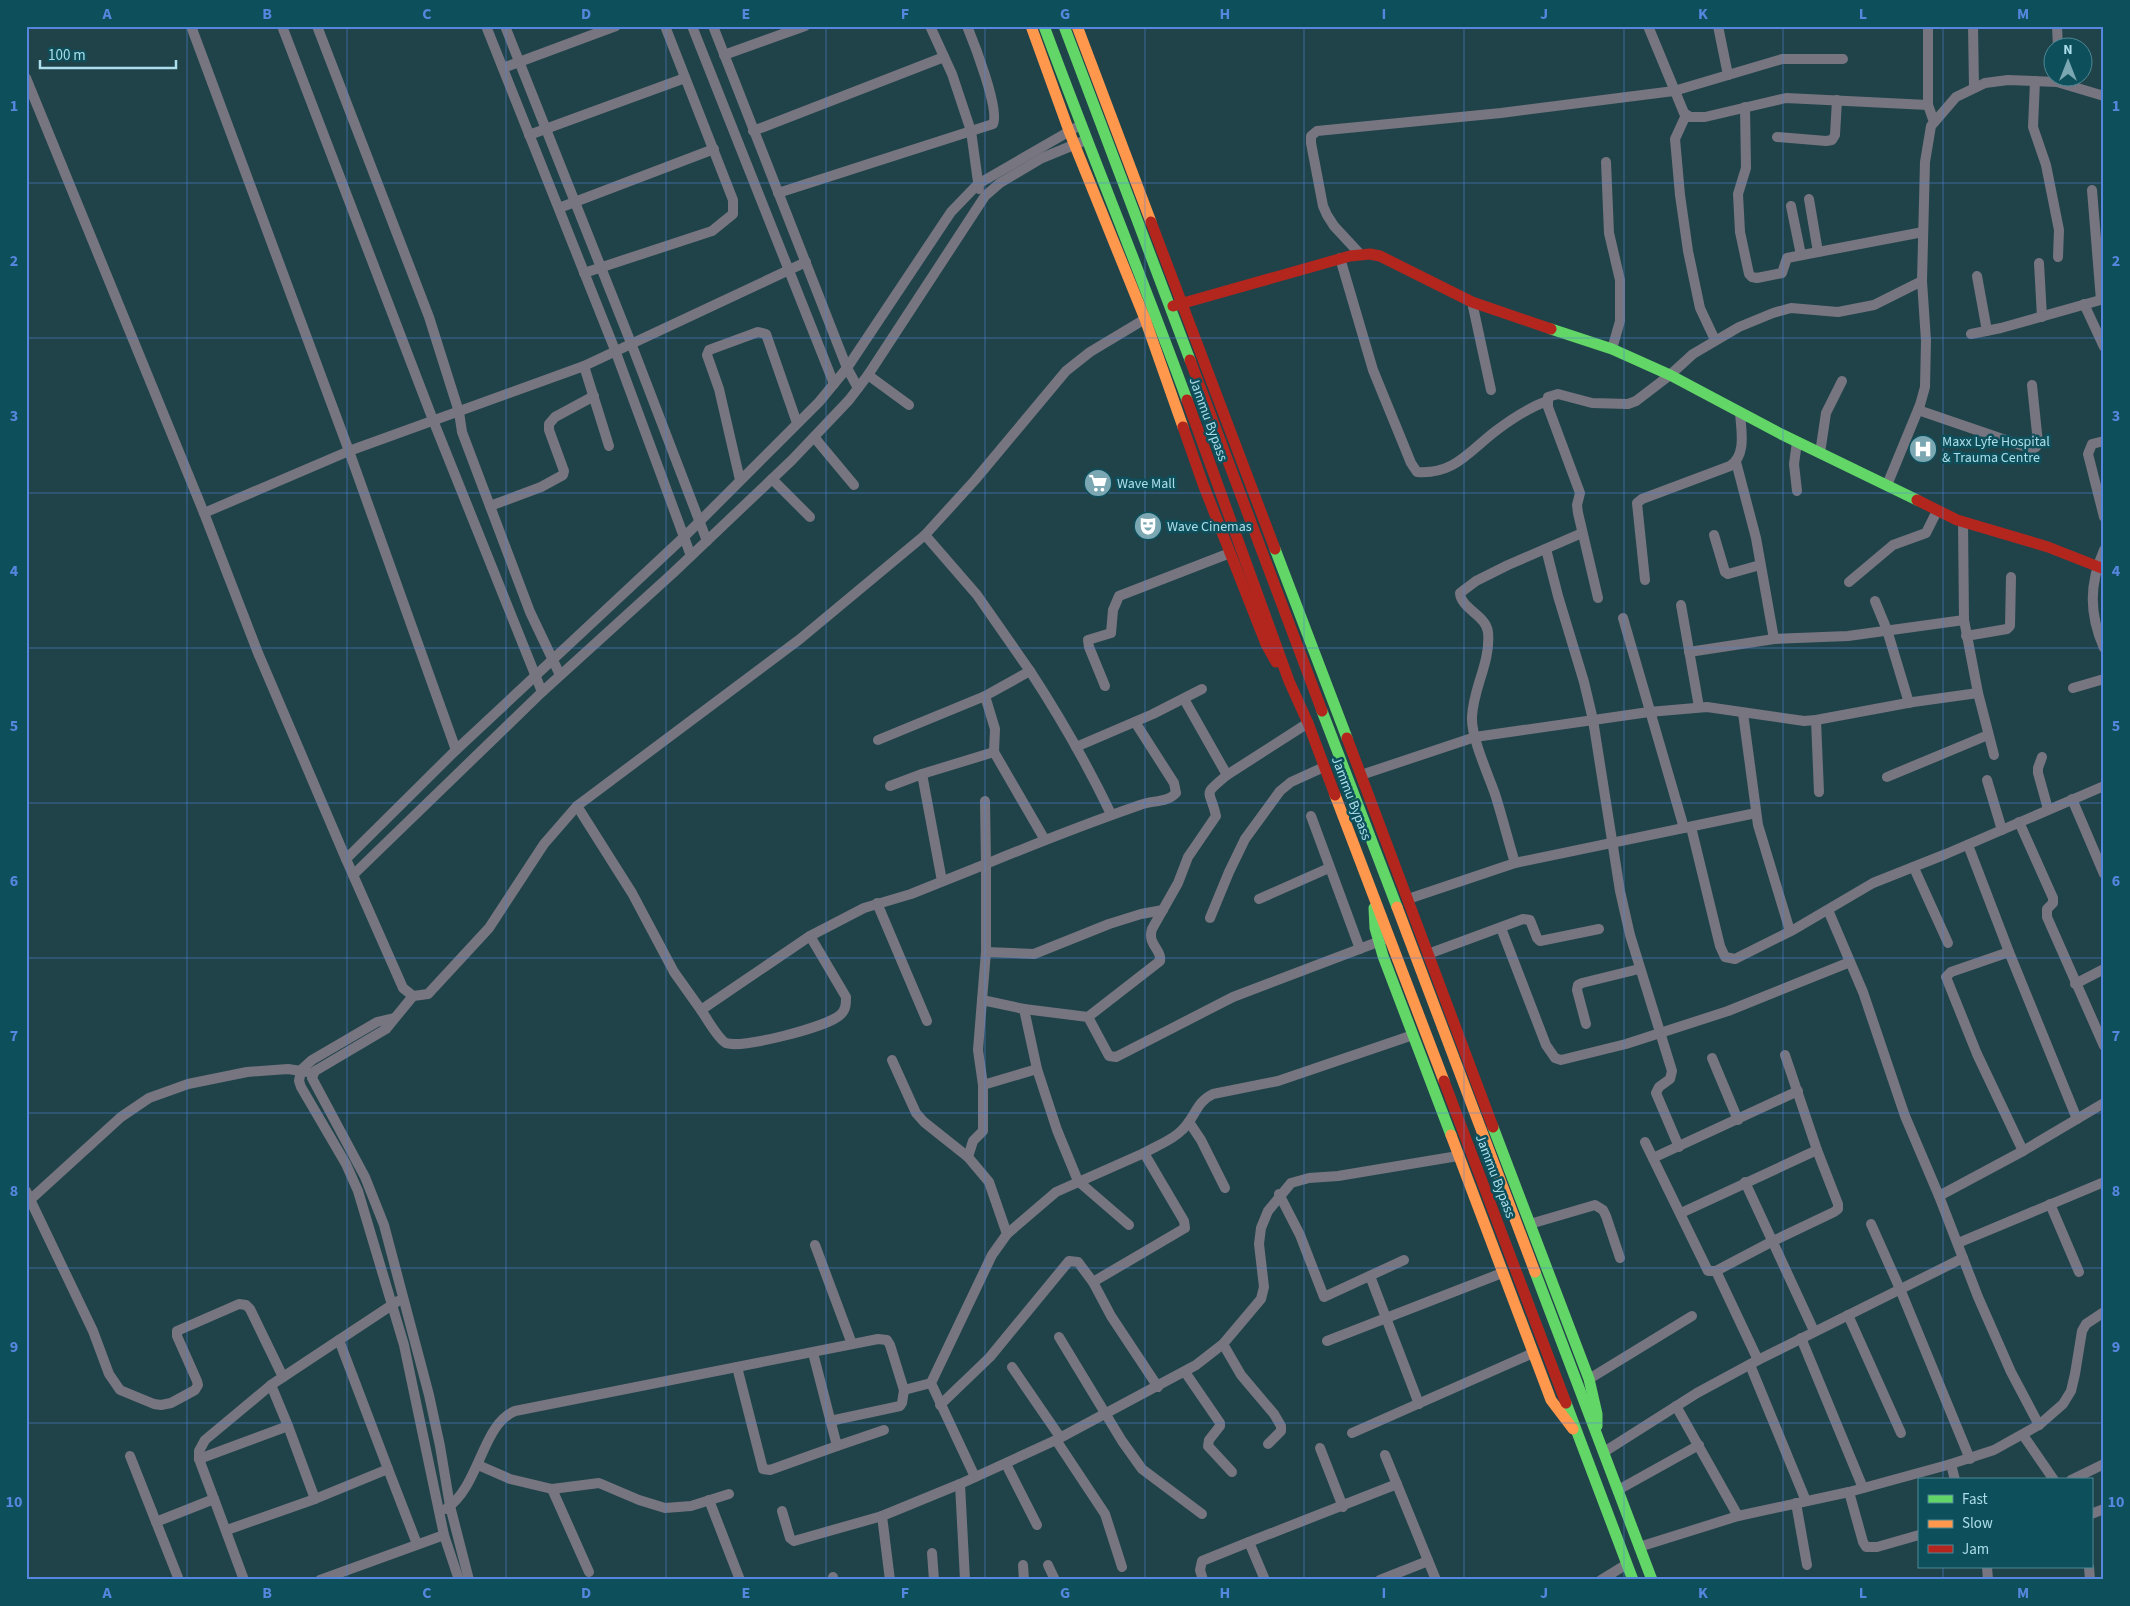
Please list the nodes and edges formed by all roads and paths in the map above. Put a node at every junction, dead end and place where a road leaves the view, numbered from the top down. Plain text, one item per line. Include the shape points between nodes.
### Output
1 (191, 26) edge
2 (282, 26) edge
3 (316, 26) edge
4 (486, 26) edge
5 (505, 26) edge
6 (616, 26) edge
7 (665, 26) edge
8 (692, 26) edge
9 (713, 26) edge
10 (805, 26) edge
11 (930, 26) edge
12 (967, 26) edge
13 (1031, 26) edge
14 (1044, 26) edge
15 (1064, 26) edge
16 (1077, 26) edge
17 (1648, 26) edge
18 (1718, 26) edge
19 (1928, 26) edge
20 (1973, 26) edge
21 (724, 55) junction
22 (944, 57) junction
23 (1843, 59) dead end
24 (519, 62) junction
25 (503, 68) junction
26 (1728, 75) junction
27 (26, 78) edge
28 (685, 78) junction
29 (2036, 81) junction
30 (2042, 81) edge
31 (1974, 88) junction
32 (2080, 88) edge
33 (1674, 91) junction
34 (2104, 96) edge
35 (1837, 100) junction
36 (1928, 105) junction
37 (1745, 107) junction
38 (1686, 115) junction
39 (1934, 122) junction
40 (1080, 124) junction
41 (546, 129) junction
42 (754, 131) junction
43 (971, 131) junction
44 (1069, 131) junction
45 (529, 135) junction
46 (1777, 137) dead end
47 (1086, 139) junction
48 (1075, 145) junction
49 (714, 149) junction
50 (1606, 162) dead end
51 (978, 184) junction
52 (2092, 190) dead end
53 (778, 193) junction
54 (1809, 199) dead end
55 (576, 202) junction
56 (980, 203) junction
57 (1791, 206) dead end
58 (559, 208) junction
59 (1923, 232) junction
60 (1818, 252) junction
61 (1360, 254) junction
62 (1801, 255) junction
63 (2058, 257) dead end
64 (1340, 258) junction
65 (806, 262) junction
66 (2039, 263) dead end
67 (602, 267) junction
68 (789, 269) junction
69 (584, 273) junction
70 (1977, 276) dead end
71 (1922, 281) junction
72 (2102, 300) edge
73 (1182, 302) junction
74 (1472, 302) junction
75 (2084, 304) junction
76 (1170, 307) junction
77 (1150, 316) junction
78 (2042, 316) junction
79 (1987, 331) junction
80 (1971, 334) dead end
81 (1715, 340) junction
82 (631, 343) junction
83 (2104, 347) edge
84 (1612, 349) junction
85 (615, 350) junction
86 (584, 366) junction
87 (847, 368) junction
88 (868, 375) junction
89 (1670, 375) junction
90 (1842, 381) dead end
91 (834, 384) junction
92 (2032, 385) dead end
93 (858, 388) junction
94 (1491, 390) dead end
95 (594, 396) junction
96 (1547, 401) junction
97 (909, 405) dead end
98 (1918, 410) junction
99 (458, 412) junction
100 (1740, 412) junction
101 (433, 420) junction
102 (797, 423) junction
103 (814, 436) junction
104 (2104, 441) edge
105 (1798, 442) junction
106 (609, 446) dead end
107 (349, 451) junction
108 (1820, 453) junction
109 (1736, 462) junction
110 (772, 479) junction
111 (740, 480) junction
112 (854, 485) dead end
113 (1887, 485) junction
114 (1797, 490) dead end
115 (490, 506) junction
116 (1937, 511) junction
117 (204, 513) junction
118 (2104, 515) edge
119 (810, 517) dead end
120 (699, 521) junction
121 (1963, 522) junction
122 (1582, 533) junction
123 (1714, 535) dead end
124 (685, 536) junction
125 (925, 536) junction
126 (706, 541) junction
127 (1546, 548) junction
128 (2104, 550) edge
129 (1230, 553) junction
130 (691, 556) junction
131 (1760, 565) junction
132 (2100, 567) edge
133 (2011, 577) dead end
134 (1645, 580) dead end
135 (1849, 582) dead end
136 (1598, 598) dead end
137 (1875, 601) dead end
138 (1681, 604) dead end
139 (1623, 618) dead end
140 (1964, 620) junction
141 (1887, 630) junction
142 (1966, 636) junction
143 (1774, 639) junction
144 (2104, 648) edge
145 (1690, 652) junction
146 (553, 660) junction
147 (1030, 671) junction
148 (560, 675) junction
149 (535, 676) junction
150 (2104, 679) edge
151 (1289, 681) junction
152 (1105, 686) dead end
153 (2073, 688) dead end
154 (1202, 689) dead end
155 (542, 692) junction
156 (1978, 693) junction
157 (985, 696) junction
158 (1184, 699) junction
159 (1910, 703) junction
160 (1699, 707) junction
161 (1649, 712) junction
162 (1743, 713) junction
163 (1593, 720) junction
164 (1816, 720) junction
165 (1135, 722) junction
166 (1308, 723) junction
167 (1988, 735) junction
168 (1475, 737) junction
169 (878, 740) dead end
170 (1076, 747) junction
171 (456, 750) junction
172 (994, 752) junction
173 (1994, 756) dead end
174 (2042, 758) dead end
175 (1324, 767) junction
176 (922, 774) junction
177 (1227, 775) junction
178 (1361, 775) junction
179 (1887, 777) dead end
180 (1987, 780) dead end
181 (890, 786) dead end
182 (2104, 786) edge
183 (1819, 792) dead end
184 (2072, 799) junction
185 (985, 801) dead end
186 (577, 806) junction
187 (2048, 809) junction
188 (1756, 813) junction
189 (1111, 814) junction
190 (1311, 816) dead end
191 (2019, 822) junction
192 (1688, 827) junction
193 (2002, 830) junction
194 (1045, 840) junction
195 (1613, 842) junction
196 (1968, 845) junction
197 (346, 859) junction
198 (1515, 863) junction
199 (986, 864) junction
200 (1329, 868) junction
201 (1914, 868) junction
202 (2104, 874) edge
203 (353, 875) junction
204 (942, 881) junction
205 (1259, 899) dead end
206 (1408, 899) junction
207 (876, 903) junction
208 (1163, 910) junction
209 (1828, 910) junction
210 (1210, 918) dead end
211 (1501, 928) junction
212 (1599, 929) dead end
213 (1790, 931) junction
214 (810, 936) junction
215 (1384, 940) junction
216 (1948, 943) dead end
217 (1360, 949) junction
218 (986, 952) junction
219 (2008, 952) junction
220 (1428, 954) junction
221 (1850, 962) junction
222 (1639, 969) junction
223 (2104, 969) edge
224 (2075, 984) junction
225 (413, 996) junction
226 (982, 1000) junction
227 (1024, 1009) junction
228 (701, 1010) junction
229 (1088, 1017) junction
230 (394, 1018) junction
231 (927, 1021) dead end
232 (1586, 1024) dead end
233 (1660, 1033) junction
234 (1413, 1034) junction
235 (2104, 1046) edge
236 (1785, 1055) dead end
237 (1712, 1058) dead end
238 (892, 1060) dead end
239 (1037, 1069) junction
240 (301, 1070) junction
241 (313, 1073) junction
242 (983, 1085) junction
243 (1798, 1092) junction
244 (2104, 1103) edge
245 (2077, 1119) junction
246 (1738, 1120) junction
247 (1189, 1122) junction
248 (1645, 1142) dead end
249 (1679, 1146) junction
250 (1817, 1150) junction
251 (2023, 1151) junction
252 (1144, 1153) junction
253 (1458, 1156) junction
254 (968, 1157) junction
255 (1653, 1158) junction
256 (1078, 1181) junction
257 (1745, 1182) junction
258 (2104, 1182) edge
259 (1225, 1188) dead end
260 (28, 1194) edge
261 (1280, 1194) junction
262 (1939, 1196) junction
263 (2050, 1204) junction
264 (1681, 1214) junction
265 (1530, 1224) junction
266 (1871, 1224) dead end
267 (1129, 1225) dead end
268 (1007, 1234) junction
269 (1773, 1241) junction
270 (1958, 1243) junction
271 (815, 1245) dead end
272 (1620, 1258) dead end
273 (1964, 1258) junction
274 (1404, 1260) dead end
275 (1716, 1271) junction
276 (2079, 1272) dead end
277 (1502, 1273) junction
278 (1370, 1276) junction
279 (1092, 1282) junction
280 (1900, 1289) junction
281 (403, 1297) junction
282 (393, 1304) junction
283 (2103, 1314) edge
284 (1848, 1315) junction
285 (1692, 1316) dead end
286 (1386, 1317) junction
287 (1814, 1331) junction
288 (1058, 1337) dead end
289 (1801, 1338) junction
290 (340, 1340) junction
291 (1328, 1341) dead end
292 (852, 1344) junction
293 (1223, 1344) junction
294 (813, 1353) junction
295 (1533, 1353) junction
296 (1754, 1363) junction
297 (1012, 1366) dead end
298 (737, 1368) junction
299 (280, 1371) junction
300 (1185, 1372) junction
301 (1589, 1379) junction
302 (931, 1383) junction
303 (272, 1385) junction
304 (1158, 1387) junction
305 (904, 1390) junction
306 (1419, 1404) junction
307 (940, 1405) junction
308 (1676, 1406) junction
309 (1106, 1413) junction
310 (434, 1420) junction
311 (830, 1421) junction
312 (420, 1425) junction
313 (2039, 1425) junction
314 (288, 1426) junction
315 (884, 1430) dead end
316 (1352, 1433) dead end
317 (1596, 1433) junction
318 (1901, 1433) dead end
319 (2023, 1435) junction
320 (1578, 1436) junction
321 (1058, 1438) junction
322 (1268, 1444) dead end
323 (1699, 1445) junction
324 (837, 1446) junction
325 (1320, 1448) dead end
326 (1604, 1452) junction
327 (1385, 1455) dead end
328 (130, 1456) dead end
329 (199, 1459) junction
330 (1970, 1459) junction
331 (1006, 1464) junction
332 (1951, 1464) junction
333 (2104, 1464) edge
334 (478, 1465) junction
335 (388, 1469) junction
336 (1232, 1472) dead end
337 (975, 1478) junction
338 (1954, 1478) edge
339 (2053, 1478) edge
340 (2074, 1478) edge
341 (960, 1484) junction
342 (1397, 1484) junction
343 (1863, 1488) junction
344 (552, 1489) junction
345 (1618, 1490) junction
346 (1850, 1492) junction
347 (729, 1494) dead end
348 (214, 1499) junction
349 (316, 1499) junction
350 (709, 1500) junction
351 (1801, 1502) junction
352 (450, 1506) junction
353 (1343, 1507) junction
354 (2104, 1509) edge
355 (782, 1511) dead end
356 (439, 1514) junction
357 (1202, 1514) dead end
358 (2092, 1514) edge
359 (882, 1516) junction
360 (1738, 1516) junction
361 (156, 1522) junction
362 (1037, 1525) dead end
363 (228, 1530) junction
364 (444, 1535) junction
365 (1918, 1535) edge
366 (1248, 1542) junction
367 (417, 1544) junction
368 (1639, 1546) junction
369 (932, 1553) dead end
370 (1428, 1561) junction
371 (1627, 1564) junction
372 (1023, 1565) dead end
373 (1048, 1565) dead end
374 (1808, 1565) dead end
375 (1122, 1567) dead end
376 (589, 1572) dead end
377 (179, 1580) edge
378 (244, 1580) edge
379 (320, 1580) edge
380 (459, 1580) edge
381 (469, 1580) edge
382 (740, 1580) edge
383 (890, 1580) edge
384 (934, 1580) edge
385 (965, 1580) edge
386 (1024, 1580) edge
387 (1055, 1580) edge
388 (1204, 1580) edge
389 (1265, 1580) edge
390 (1380, 1580) edge
391 (1436, 1580) edge
392 (1601, 1580) edge
393 (1633, 1580) edge
394 (1652, 1580) edge

1 - 107 street
2 - 101 street
3 - 99 street via 429,317
4 - 25 street
5 - 24 street
6 - 24 street
7 - 28 street
8 - 68 street
9 - 21 street
10 - 21 street
11 - 22 street
12 - 43 street via 995,116 990,126
13 - 44 main road
14 - 40 main road, Jammu Bypass
15 - 76 main road, Jammu Bypass
16 - 73 main road
17 - 33 street
18 - 26 street
19 - 36 street
20 - 31 street
21 - 42 street
22 - 42 street
22 - 43 street
23 - 26 street via 1782,59
24 - 25 street
24 - 41 street
25 - 45 street
26 - 33 street
27 - 117 street
28 - 41 street
28 - 49 street
29 - 30 street
29 - 31 street via 1985,82
29 - 63 street via 2033,127 2046,165 2060,230
31 - 39 street via 1956,97
32 - 34 street
33 - 38 street
33 - 61 street via 1501,113 1317,131 1311,136 1311,143 1323,206 1334,226
35 - 36 street
35 - 37 street via 1786,98
35 - 46 street via 1832,140
36 - 39 street
37 - 38 street via 1697,118
37 - 62 street via 1746,168 1738,194 1740,232 1749,274 1757,278 1782,272 1787,258
38 - 81 street via 1675,139 1680,194 1700,308
39 - 59 street via 1925,162
40 - 44 street
40 - 47 main road, Jammu Bypass
41 - 45 street
41 - 55 street
42 - 53 street
43 - 51 street
43 - 53 street
44 - 48 main road
44 - 51 street
45 - 58 street
47 - 48 street
47 - 77 main road, Jammu Bypass
48 - 56 street via 1042,158 1000,183
48 - 77 main road
49 - 55 street
49 - 67 street via 733,200 733,214 712,231
50 - 84 street via 1609,233 1620,280 1620,321
51 - 56 street
51 - 87 street via 951,212
52 - 72 street
53 - 65 street
54 - 60 street
55 - 58 street
55 - 67 street
56 - 88 street
57 - 62 street
58 - 69 street
59 - 60 street
59 - 71 street
60 - 62 street
61 - 64 main road
61 - 74 main road via 1390,260
64 - 73 main road
64 - 96 street via 1373,370 1417,472 1456,465 1518,414
65 - 68 street
65 - 87 street
66 - 78 street
67 - 69 street
67 - 82 street
68 - 82 street
68 - 91 street
69 - 85 street
70 - 79 street
71 - 81 street via 1874,305 1838,312 1782,309
71 - 98 street via 1926,373
72 - 75 street
73 - 76 main road
73 - 178 main road
74 - 84 main road
74 - 94 street
75 - 78 street
75 - 83 street
76 - 77 main road
76 - 317 main road, Jammu Bypass
77 - 125 street via 1090,352 1066,371
77 - 129 main road via 1203,484
77 - 151 main road, Jammu Bypass
78 - 79 street
79 - 80 street
81 - 89 street
82 - 85 street
82 - 120 street
84 - 89 main road
85 - 86 street
85 - 124 street
86 - 95 street
86 - 99 street
87 - 91 street
87 - 93 street
88 - 93 street
88 - 97 street
89 - 96 street via 1628,404 1592,403 1558,394 1548,397
89 - 100 main road
90 - 108 street via 1826,413
91 - 102 street
92 - 98 street via 2038,443 2032,449
93 - 103 street
95 - 106 street
95 - 115 street via 555,417 549,424 563,475
96 - 122 street via 1580,493 1577,508
98 - 113 street
99 - 101 street
99 - 115 street via 462,432
100 - 105 main road
100 - 109 street via 1741,448
101 - 107 street
101 - 149 street
102 - 111 street
102 - 111 street via 766,334 758,332 710,350 707,355 719,389
103 - 110 street
103 - 112 street
104 - 118 street via 2092,444 2088,454
105 - 108 main road
105 - 114 street via 1794,464
107 - 117 street
107 - 171 street
108 - 113 main road
109 - 131 street
109 - 134 street via 1642,499 1637,504
110 - 119 street
110 - 126 street
111 - 120 street
113 - 116 main road
115 - 146 street via 530,612
116 - 121 main road
116 - 135 street via 1926,533 1893,545
117 - 197 street via 258,653
120 - 124 street
120 - 126 street
121 - 132 main road
121 - 140 street
122 - 127 street
122 - 136 street
123 - 131 street via 1728,574
124 - 130 street
124 - 146 street
125 - 147 street via 978,595
125 - 186 street via 800,639
126 - 130 street
127 - 163 street
127 - 168 street via 1476,581 1460,593 1461,599 1487,629 1488,655 1472,718
128 - 132 street
129 - 151 main road via 1271,656
129 - 152 street via 1119,596 1113,610 1111,633 1088,640
130 - 148 street
131 - 143 street
132 - 144 street via 2093,581 2094,621
133 - 142 street via 2010,626
137 - 141 street
138 - 145 street
139 - 161 street
140 - 141 street
140 - 142 street
141 - 143 street via 1848,636
141 - 159 street
142 - 156 street
143 - 145 street
145 - 160 street
146 - 148 street
146 - 149 street
147 - 157 street
147 - 170 street
148 - 155 street
149 - 155 street
149 - 171 street
150 - 153 street
151 - 166 main road, Jammu Bypass
154 - 158 street
155 - 203 street
156 - 159 street
156 - 167 street
157 - 169 street
157 - 172 street via 995,729
158 - 165 street
158 - 177 street
159 - 164 street
160 - 161 street
160 - 162 street
161 - 163 street
161 - 192 street
162 - 164 street
162 - 188 street
163 - 168 street
163 - 195 street
164 - 183 street
165 - 170 street
165 - 189 street via 1177,791 1169,798
166 - 175 main road, Jammu Bypass
166 - 177 street
167 - 173 street
167 - 179 street
168 - 178 street
168 - 198 street
170 - 189 street
171 - 197 street
172 - 176 street
172 - 194 street
174 - 187 street via 2038,773
175 - 210 street via 1291,782 1280,791 1246,839
175 - 215 main road, Jammu Bypass via 1374,898
176 - 181 street
176 - 204 street
177 - 208 street via 1209,791 1216,816 1188,857
178 - 206 main road
180 - 193 street
182 - 184 street
184 - 187 street
184 - 202 street
185 - 199 street
186 - 225 street via 544,844 489,928 428,994
186 - 228 street via 632,893 674,972
187 - 191 street
188 - 192 street
188 - 213 street
189 - 194 street
190 - 200 street
191 - 193 street
191 - 224 street via 2052,898 2053,903 2046,912
192 - 195 street
192 - 213 street via 1714,927 1725,956 1740,958
193 - 196 street
194 - 199 street
195 - 198 street
195 - 222 street via 1620,891
196 - 201 street
196 - 219 street
197 - 203 street
198 - 206 street
199 - 204 street
199 - 218 street
200 - 205 street
200 - 217 street
201 - 209 street via 1873,883
201 - 216 street
203 - 225 street via 403,988
204 - 207 street via 911,894
206 - 220 main road
207 - 214 street
207 - 231 street
208 - 218 street via 1109,924 1034,954
208 - 229 street via 1151,933 1160,961
209 - 213 street
209 - 221 street
211 - 212 street via 1528,919 1540,941
211 - 220 street
211 - 233 street via 1546,1045 1555,1058 1569,1059
214 - 228 street
214 - 228 street via 846,997 841,1015 789,1035 736,1044 723,1041
215 - 217 street
215 - 234 main road
215 - 320 main road, Jammu Bypass
217 - 229 street via 1233,997 1116,1057 1109,1056
218 - 226 street
219 - 245 street
219 - 251 street via 1951,972 1946,977 1977,1054
220 - 265 main road
221 - 233 street via 1728,1011
221 - 262 street via 1874,1020 1905,1116
222 - 232 street via 1578,985
222 - 233 street
223 - 224 street
224 - 235 street
225 - 230 street
226 - 227 street
226 - 242 street via 978,1050
227 - 229 street
227 - 239 street
230 - 240 street via 376,1022
230 - 241 street via 386,1029
233 - 249 street via 1672,1074 1656,1093
234 - 247 street via 1285,1079 1213,1094 1197,1106
234 - 253 main road
236 - 243 street
237 - 246 street
238 - 254 street via 916,1113
239 - 242 street
239 - 256 street
240 - 241 street
240 - 260 street via 238,1074 188,1084 149,1098 121,1117
240 - 282 street via 301,1087 358,1191
241 - 281 street via 313,1083 374,1198
242 - 254 street via 983,1131 973,1141
243 - 246 street
243 - 250 street
244 - 245 street
245 - 251 street
246 - 249 street
247 - 252 street via 1177,1134
247 - 259 street
248 - 255 street
249 - 255 street
250 - 257 street
250 - 269 street via 1838,1209
251 - 262 street
252 - 256 street
252 - 279 street via 1185,1228
253 - 261 street via 1297,1180
253 - 277 main road
254 - 268 street via 989,1182
255 - 264 street
256 - 267 street
256 - 268 street via 1049,1197
257 - 264 street
257 - 269 street
258 - 263 street
260 - 299 street via 93,1331 109,1374 120,1390 161,1405 195,1390 197,1381 177,1331 239,1304 250,1309
261 - 278 street via 1324,1297
261 - 293 street via 1261,1228 1263,1294
262 - 270 street
263 - 270 street
263 - 276 street
264 - 275 street via 1705,1268
265 - 272 street via 1589,1205 1599,1207 1606,1216
265 - 301 main road
266 - 280 street
268 - 302 street via 992,1255
269 - 275 street
269 - 287 street
270 - 273 street
271 - 292 street
273 - 280 street
273 - 313 street via 1994,1334
274 - 278 street
275 - 296 street
277 - 286 street
277 - 295 main road
278 - 286 street
279 - 304 street
279 - 307 street via 1078,1262 1069,1261 990,1357
280 - 284 street
280 - 330 street
281 - 282 street
281 - 310 street
282 - 290 street
282 - 312 street
283 - 313 street via 2086,1324 2082,1331 2071,1391 2063,1404
284 - 287 street
284 - 318 street
285 - 301 street
286 - 291 street
286 - 306 street
287 - 289 street
288 - 309 street
289 - 296 street
289 - 343 street
290 - 299 street
290 - 335 street
292 - 294 street
292 - 305 street via 887,1340
293 - 300 street
293 - 322 street via 1241,1375 1280,1424 1281,1431
294 - 298 street
294 - 311 street
295 - 306 street
295 - 320 main road via 1551,1400
296 - 308 street
296 - 351 street
297 - 321 street
298 - 324 street via 764,1469 770,1470
298 - 334 street via 515,1411 498,1422
299 - 303 street
300 - 304 street
300 - 336 street via 1220,1423 1208,1446
301 - 317 main road via 1597,1414
302 - 305 street
302 - 307 street
303 - 314 street
303 - 329 street via 205,1440
304 - 309 street
305 - 311 street via 900,1406
306 - 316 street
307 - 337 street
308 - 323 street
308 - 326 street
309 - 321 street
309 - 357 street via 1142,1469
310 - 312 street
310 - 352 street
311 - 324 street
312 - 356 street
313 - 319 street
314 - 329 street
314 - 349 street
315 - 324 street
317 - 326 main road, Jammu Bypass
319 - 330 street
319 - 339 street
320 - 371 main road, Jammu Bypass
321 - 331 street
321 - 375 street via 1109,1520
323 - 345 street
323 - 360 street
325 - 353 street
326 - 345 main road, Jammu Bypass
327 - 342 street
328 - 361 street
329 - 348 street
330 - 332 street
331 - 337 street
331 - 362 street
332 - 338 street
332 - 343 street
333 - 340 street
334 - 344 street via 510,1479
334 - 352 street via 466,1490
335 - 349 street
335 - 367 street
337 - 341 street
341 - 359 street
341 - 385 street
342 - 353 street
342 - 370 street
343 - 346 street
344 - 350 street via 599,1483 665,1508 691,1506
344 - 376 street
345 - 368 main road, Jammu Bypass
346 - 351 street
346 - 365 street via 1866,1547
347 - 350 street
348 - 361 street
348 - 363 street
349 - 363 street
350 - 382 street
351 - 360 street
351 - 374 street
352 - 356 street
352 - 381 street
353 - 366 street
354 - 358 street
355 - 359 street via 790,1538 794,1541
356 - 364 street
359 - 383 street
360 - 368 street
361 - 377 street
363 - 378 street
364 - 367 street
364 - 380 street
366 - 388 street via 1202,1561 1200,1570
366 - 389 street
367 - 379 street
368 - 394 main road, Jammu Bypass
369 - 384 street
370 - 390 street
370 - 391 street
371 - 392 street
371 - 393 main road, Jammu Bypass
372 - 386 street
373 - 387 street

